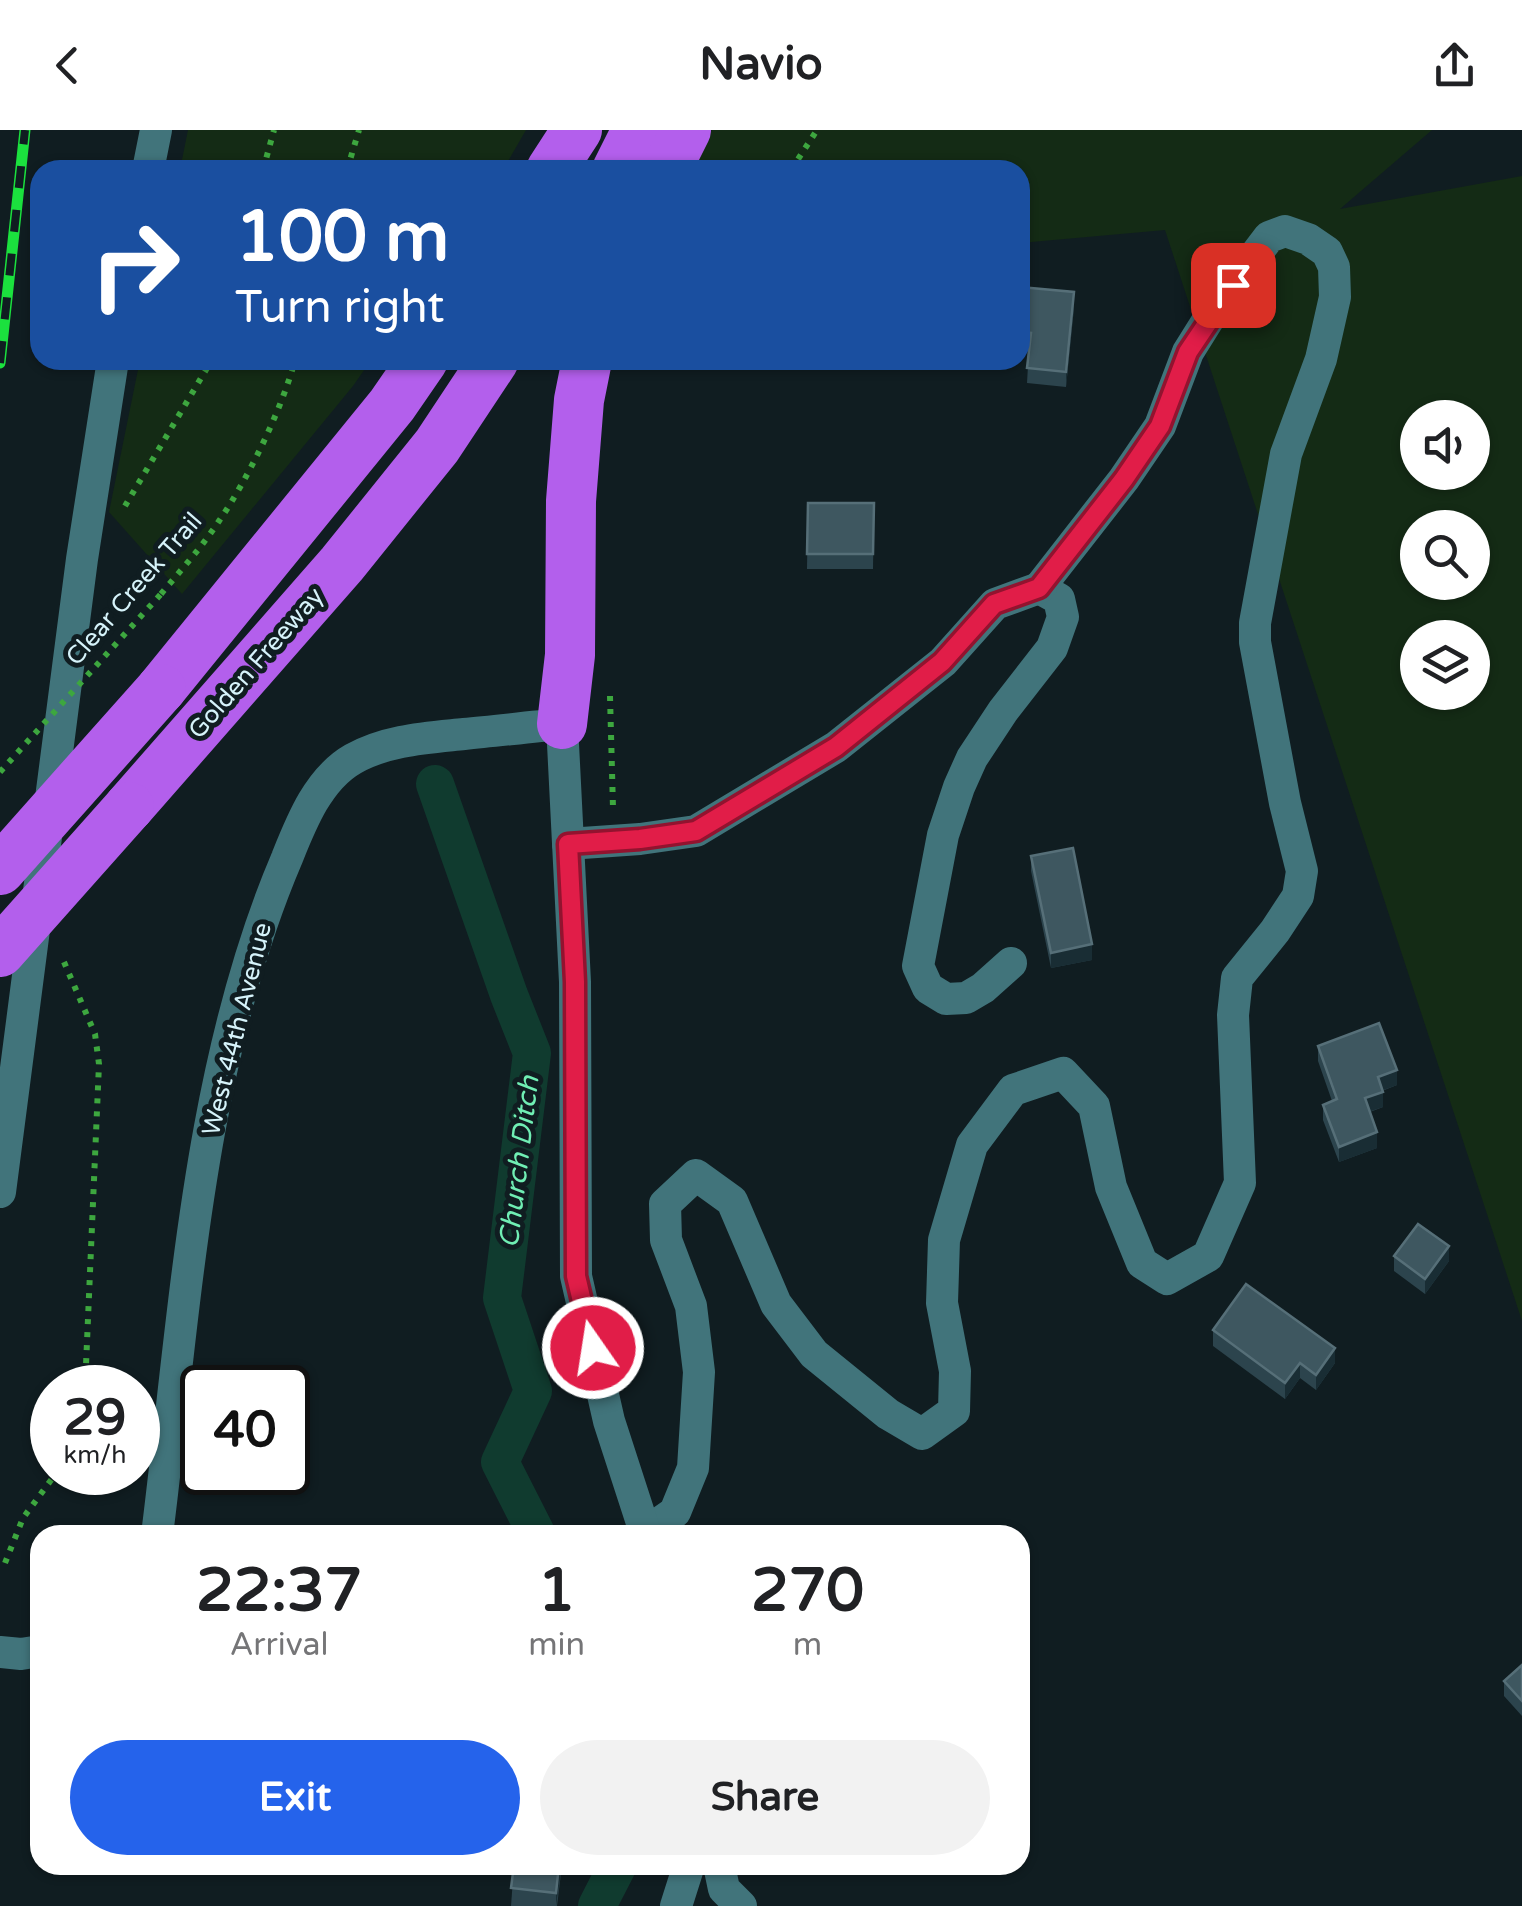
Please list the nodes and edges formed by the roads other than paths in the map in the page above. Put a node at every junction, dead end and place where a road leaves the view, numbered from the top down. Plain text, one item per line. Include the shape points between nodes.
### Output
1 (156, 130) edge
2 (577, 130) edge
3 (637, 130) edge
4 (686, 130) edge
5 (150, 160) edge
6 (558, 160) edge
7 (622, 160) edge
8 (671, 160) edge
9 (111, 370) edge
10 (416, 370) edge
11 (487, 370) edge
12 (586, 370) edge
13 (1039, 588) junction
14 (562, 724) junction
15 (568, 844) junction
16 (0, 870) edge
17 (0, 952) edge
18 (1010, 963) dead end
19 (0, 1192) edge
20 (158, 1525) edge
21 (642, 1525) edge
22 (657, 1525) edge
23 (0, 1652) edge
24 (30, 1653) edge
25 (687, 1875) edge
26 (721, 1875) edge
27 (676, 1906) edge
28 (741, 1906) edge

1 - 5 street
2 - 6 highway
3 - 7 highway
4 - 8 highway
9 - 19 street
10 - 16 highway, bridge via 161,689
11 - 17 highway, Golden Freeway, bridge via 437,446 342,564
12 - 14 highway via 570,501 570,655
13 - 15 street via 994,604 942,662 836,747 696,831
13 - 18 street via 1059,598 1063,617 1052,648 972,758 959,788 943,835 918,966 928,988 946,999 984,988
13 - 22 street via 1160,426 1188,352 1270,237 1284,230 1328,252 1335,297 1321,359 1286,454 1255,623 1302,871 1298,896 1237,978 1232,1015 1240,1183 1208,1256 1167,1279 1142,1263 1111,1187 1094,1106 1063,1073 1013,1090 972,1146 944,1240 942,1302 955,1371 954,1411 922,1434 814,1354 776,1304 732,1202 696,1175 665,1204 666,1240 690,1306 699,1372 692,1468 675,1512
14 - 15 street
14 - 20 street, West 44th Avenue via 398,742 352,760 322,787 301,824 248,962 215,1103
15 - 21 street via 576,1276 609,1421
23 - 24 street
25 - 27 street
26 - 28 street via 724,1890

